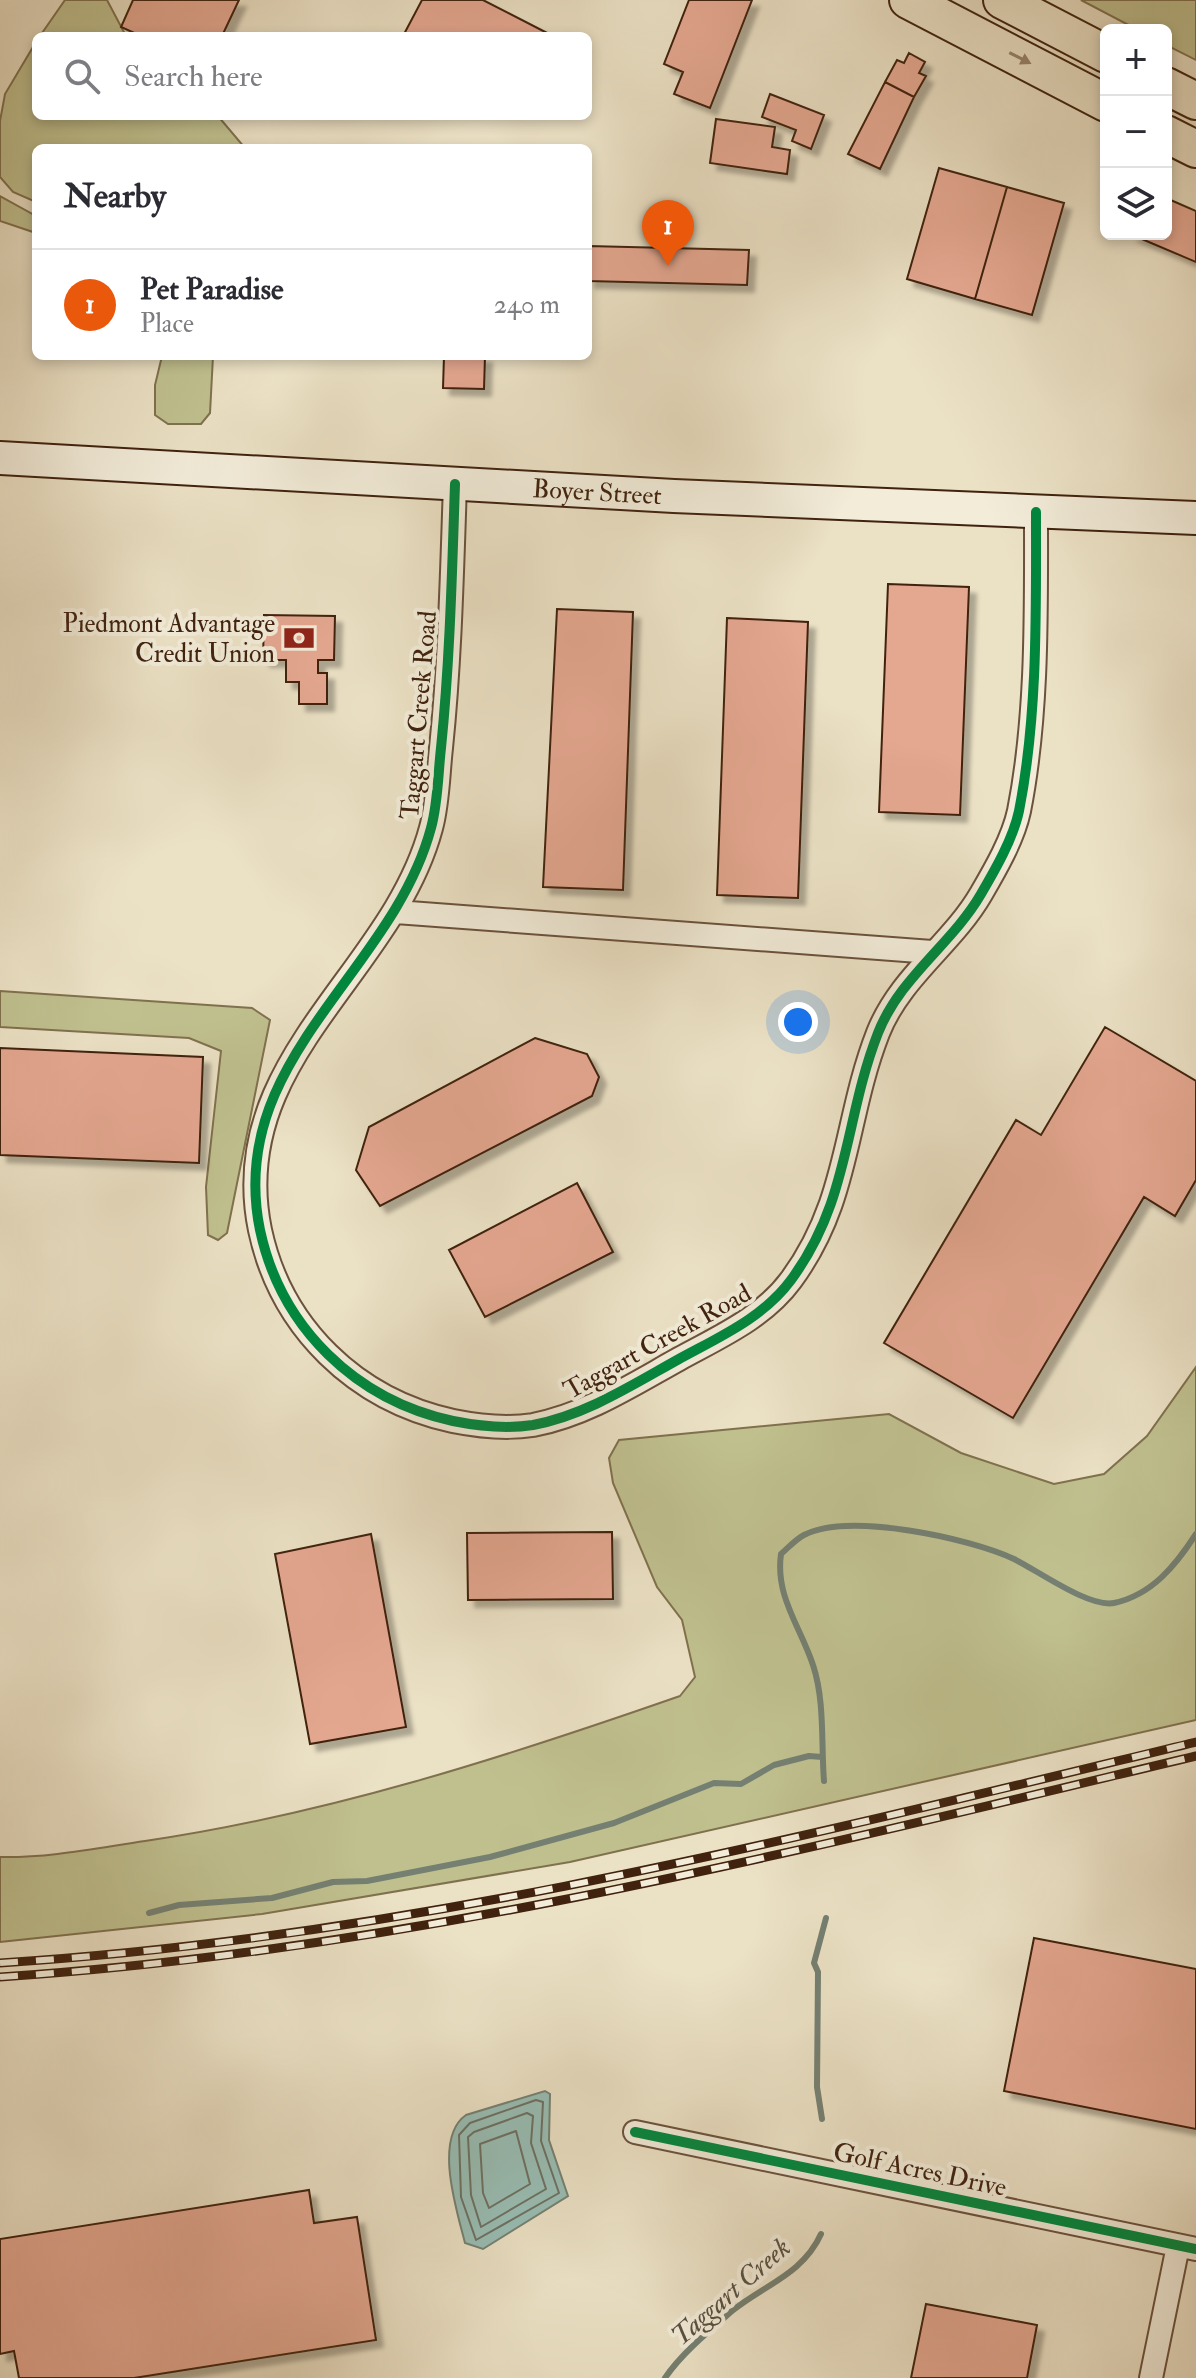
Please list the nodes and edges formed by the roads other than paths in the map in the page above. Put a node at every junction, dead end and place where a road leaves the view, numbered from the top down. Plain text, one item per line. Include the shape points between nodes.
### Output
1 (908, 0) edge
2 (1002, 0) edge
3 (1100, 51) edge
4 (1172, 89) edge
5 (1100, 100) edge
6 (1196, 101) edge
7 (1172, 137) edge
8 (1196, 149) edge
9 (0, 458) edge
10 (455, 484) junction
11 (1036, 512) junction
12 (1196, 518) edge
13 (396, 912) junction
14 (932, 952) junction
15 (635, 2132) dead end
16 (1187, 2248) edge
17 (1151, 2378) edge

1 -> 5 main road
2 - 3 main road
4 - 6 main road
7 - 8 main road
9 - 10 main road, Boyer Street
10 - 11 main road, Boyer Street
10 - 13 street, Taggart Creek Road via 449,685 432,826
11 - 12 main road, Boyer Street
11 - 14 street, Taggart Creek Road via 1032,696 1018,815 977,901
13 - 14 street
13 - 14 street, Taggart Creek Road via 301,1042 279,1081 258,1151 260,1227 287,1303 335,1364 392,1402 427,1415 502,1427 549,1421 596,1405 763,1311 787,1286 831,1210 880,1028
15 - 16 street, Golf Acres Drive
16 - 17 street

